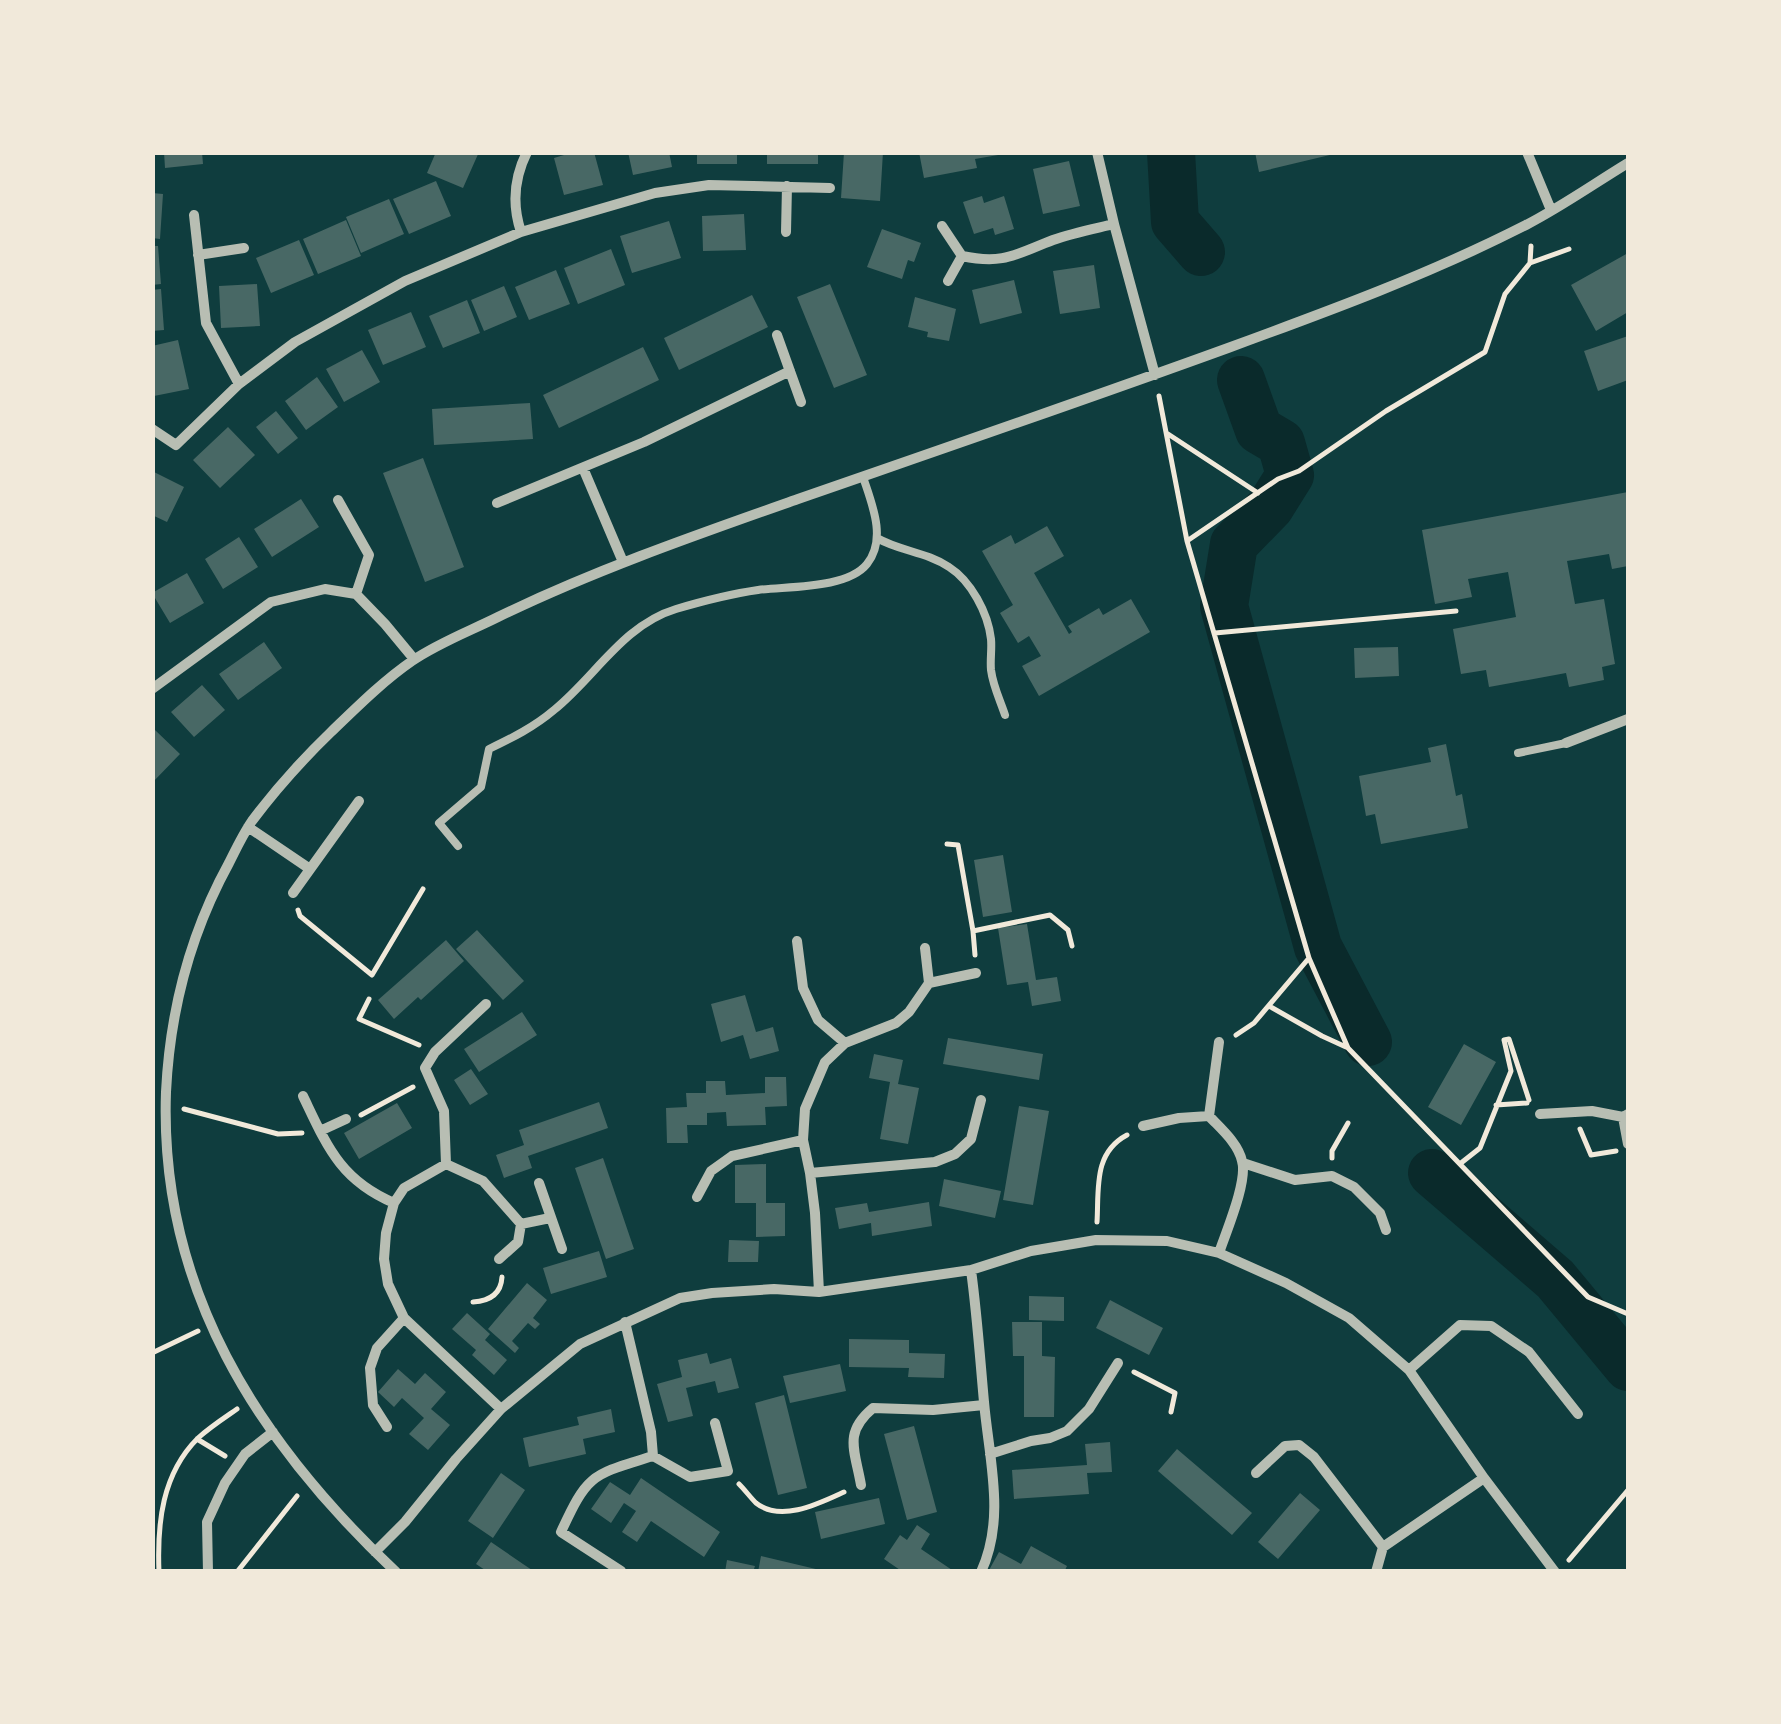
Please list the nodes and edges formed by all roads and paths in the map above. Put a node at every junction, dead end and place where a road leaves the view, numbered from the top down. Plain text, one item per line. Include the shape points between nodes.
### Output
1 (527, 152) edge
2 (1097, 152) edge
3 (1528, 152) edge
4 (1628, 163) edge
5 (787, 186) junction
6 (830, 188) dead end
7 (1551, 210) junction
8 (194, 215) dead end
9 (1114, 224) junction
10 (942, 226) dead end
11 (521, 232) junction
12 (786, 232) dead end
13 (1531, 246) dead end
14 (244, 248) dead end
15 (1569, 249) dead end
16 (198, 255) junction
17 (962, 256) junction
18 (1530, 264) junction
19 (948, 281) dead end
20 (777, 335) dead end
21 (790, 371) junction
22 (1155, 374) junction
23 (239, 384) junction
24 (1159, 396) dead end
25 (802, 402) dead end
26 (152, 430) edge
27 (1167, 433) junction
28 (583, 468) junction
29 (863, 477) junction
30 (1258, 493) junction
31 (338, 500) dead end
32 (497, 503) dead end
33 (877, 538) junction
34 (1187, 540) junction
35 (623, 562) junction
36 (356, 594) junction
37 (1456, 611) dead end
38 (1215, 632) junction
39 (414, 659) junction
40 (152, 689) edge
41 (1005, 715) dead end
42 (1628, 719) edge
43 (1566, 743) joint
44 (1518, 753) dead end
45 (358, 801) dead end
46 (248, 826) junction
47 (947, 844) dead end
48 (458, 846) dead end
49 (310, 869) junction
50 (423, 889) dead end
51 (293, 893) joint
52 (974, 931) junction
53 (797, 940) dead end
54 (1072, 946) dead end
55 (925, 948) dead end
56 (1308, 958) junction
57 (976, 973) joint
58 (929, 983) junction
59 (368, 999) dead end
60 (486, 1004) dead end
61 (1270, 1006) junction
62 (1219, 1042) joint
63 (845, 1043) junction
64 (1348, 1048) junction
65 (435, 1052) junction
66 (430, 1079) junction
67 (303, 1096) dead end
68 (980, 1100) dead end
69 (1496, 1105) junction
70 (184, 1109) dead end
71 (1573, 1112) junction
72 (1540, 1114) dead end
73 (1209, 1116) junction
74 (1626, 1116) edge
75 (346, 1119) joint
76 (1348, 1123) dead end
77 (1143, 1126) joint
78 (320, 1132) junction
79 (803, 1140) junction
80 (1628, 1146) edge
81 (1243, 1163) junction
82 (446, 1164) junction
83 (1460, 1164) junction
84 (810, 1173) junction
85 (1332, 1176) junction
86 (539, 1183) dead end
87 (697, 1197) dead end
88 (394, 1203) junction
89 (550, 1218) junction
90 (521, 1224) junction
91 (1386, 1230) dead end
92 (1096, 1240) junction
93 (562, 1249) dead end
94 (1220, 1253) junction
95 (499, 1259) joint
96 (970, 1270) junction
97 (819, 1292) junction
98 (473, 1302) dead end
99 (1628, 1314) edge
100 (404, 1318) junction
101 (624, 1322) junction
102 (210, 1325) junction
103 (152, 1353) edge
104 (1118, 1363) joint
105 (1409, 1370) junction
106 (250, 1398) junction
107 (984, 1405) junction
108 (501, 1409) junction
109 (1171, 1412) dead end
110 (1578, 1414) dead end
111 (716, 1422) dead end
112 (386, 1427) dead end
113 (273, 1432) junction
114 (197, 1439) junction
115 (990, 1454) junction
116 (654, 1456) junction
117 (238, 1464) junction
118 (728, 1471) junction
119 (1256, 1473) dead end
120 (1484, 1478) junction
121 (861, 1485) joint
122 (1628, 1490) edge
123 (296, 1496) dead end
124 (1382, 1547) junction
125 (375, 1552) junction
126 (620, 1571) edge
127 (159, 1572) edge
128 (208, 1572) edge
129 (237, 1572) edge
130 (396, 1572) edge
131 (981, 1572) edge
132 (1376, 1572) edge
133 (1558, 1572) edge

1 - 11 street via 515,182
2 - 9 street
3 - 7 street
4 - 7 street
5 - 6 street
5 - 11 street via 709,185 655,193
5 - 12 street
7 - 22 street via 1437,267
8 - 16 street
9 - 17 street via 1008,258
9 - 22 street
10 - 17 street
11 - 23 street via 405,281 295,342
13 - 18 path
14 - 16 street
15 - 18 path
16 - 23 street via 206,323
17 - 19 street
18 - 30 path via 1505,294 1485,352
20 - 21 street
21 - 25 street
21 - 28 street
22 - 29 street
23 - 26 street via 176,445
24 - 27 path
27 - 30 path
27 - 34 path
28 - 32 street
28 - 35 street
29 - 33 lane
29 - 35 street
30 - 34 path
31 - 36 street via 368,555
33 - 41 lane via 963,577 989,625 991,669
33 - 48 lane via 866,566 850,577 711,600 640,626 557,708 489,750 482,787 439,824
34 - 38 path
35 - 39 street
36 - 39 street
36 - 40 street via 326,588 271,602
37 - 38 path
38 - 56 path
39 - 46 street via 323,740
42 - 43 street
43 - 44 lane
45 - 49 street
46 - 49 street
46 - 102 street via 190,951 168,1061 171,1194
47 - 52 path via 958,845
49 - 51 street
50 - 51 path via 372,976 300,916
52 - 54 path via 1050,915 1068,930
52 - 57 path
53 - 63 street via 803,988 818,1020
55 - 58 street
56 - 61 path
56 - 64 path
57 - 58 street
58 - 63 street via 896,1023
59 - 65 path via 360,1018
60 - 65 street
61 - 62 path via 1243,1032
61 - 64 path
62 - 73 street
63 - 79 street via 813,1087
64 - 83 path
65 - 66 street via 424,1068
66 - 75 path
66 - 82 street via 444,1111
67 - 78 street
68 - 84 street via 971,1139 955,1154 935,1162
69 - 69 path via 1530,1103 1509,1039 1504,1040 1511,1071
69 - 83 path via 1480,1148
70 - 78 path via 278,1134
71 - 72 street
71 - 74 street
71 - 80 path via 1591,1156
73 - 77 street
73 - 81 street
74 - 80 street
75 - 78 street
76 - 85 path via 1332,1150
77 - 92 path via 1104,1155
78 - 88 street via 355,1181
79 - 84 street
79 - 87 street via 732,1156 711,1172
81 - 85 street via 1295,1180
81 - 94 street
82 - 88 street via 404,1188
82 - 90 street via 482,1181
83 - 99 path via 1588,1297
84 - 97 street
85 - 91 street via 1354,1187 1380,1213
86 - 89 street
88 - 100 street via 384,1259
89 - 90 street
89 - 93 street
90 - 95 street via 518,1242
92 - 94 street via 1167,1241
92 - 96 street
94 - 105 street via 1349,1318
95 - 98 path via 499,1291
96 - 97 street
96 - 107 street
97 - 101 street via 712,1293 680,1298
100 - 108 street
100 - 112 street via 377,1348 370,1368 373,1405
101 - 108 street via 580,1344
101 - 116 street
102 - 103 path
102 - 106 street
104 - 109 path via 1175,1393
104 - 115 street via 1067,1431
105 - 110 street via 1460,1325 1490,1326 1529,1352
105 - 120 street
106 - 113 street
106 - 114 path
107 - 115 street
107 - 121 street via 872,1408 852,1437
108 - 125 street
111 - 118 street
113 - 117 street
113 - 125 street
114 - 117 path
114 - 127 path via 166,1488
115 - 131 street via 995,1517
116 - 118 street via 690,1478
116 - 126 street via 590,1480 561,1532
117 - 128 street via 207,1522
118 - 121 path via 759,1506 775,1510 801,1510
119 - 124 street via 1285,1446 1299,1446
120 - 124 street
120 - 133 street
122 - 133 path
123 - 129 path
124 - 132 street
125 - 130 street

